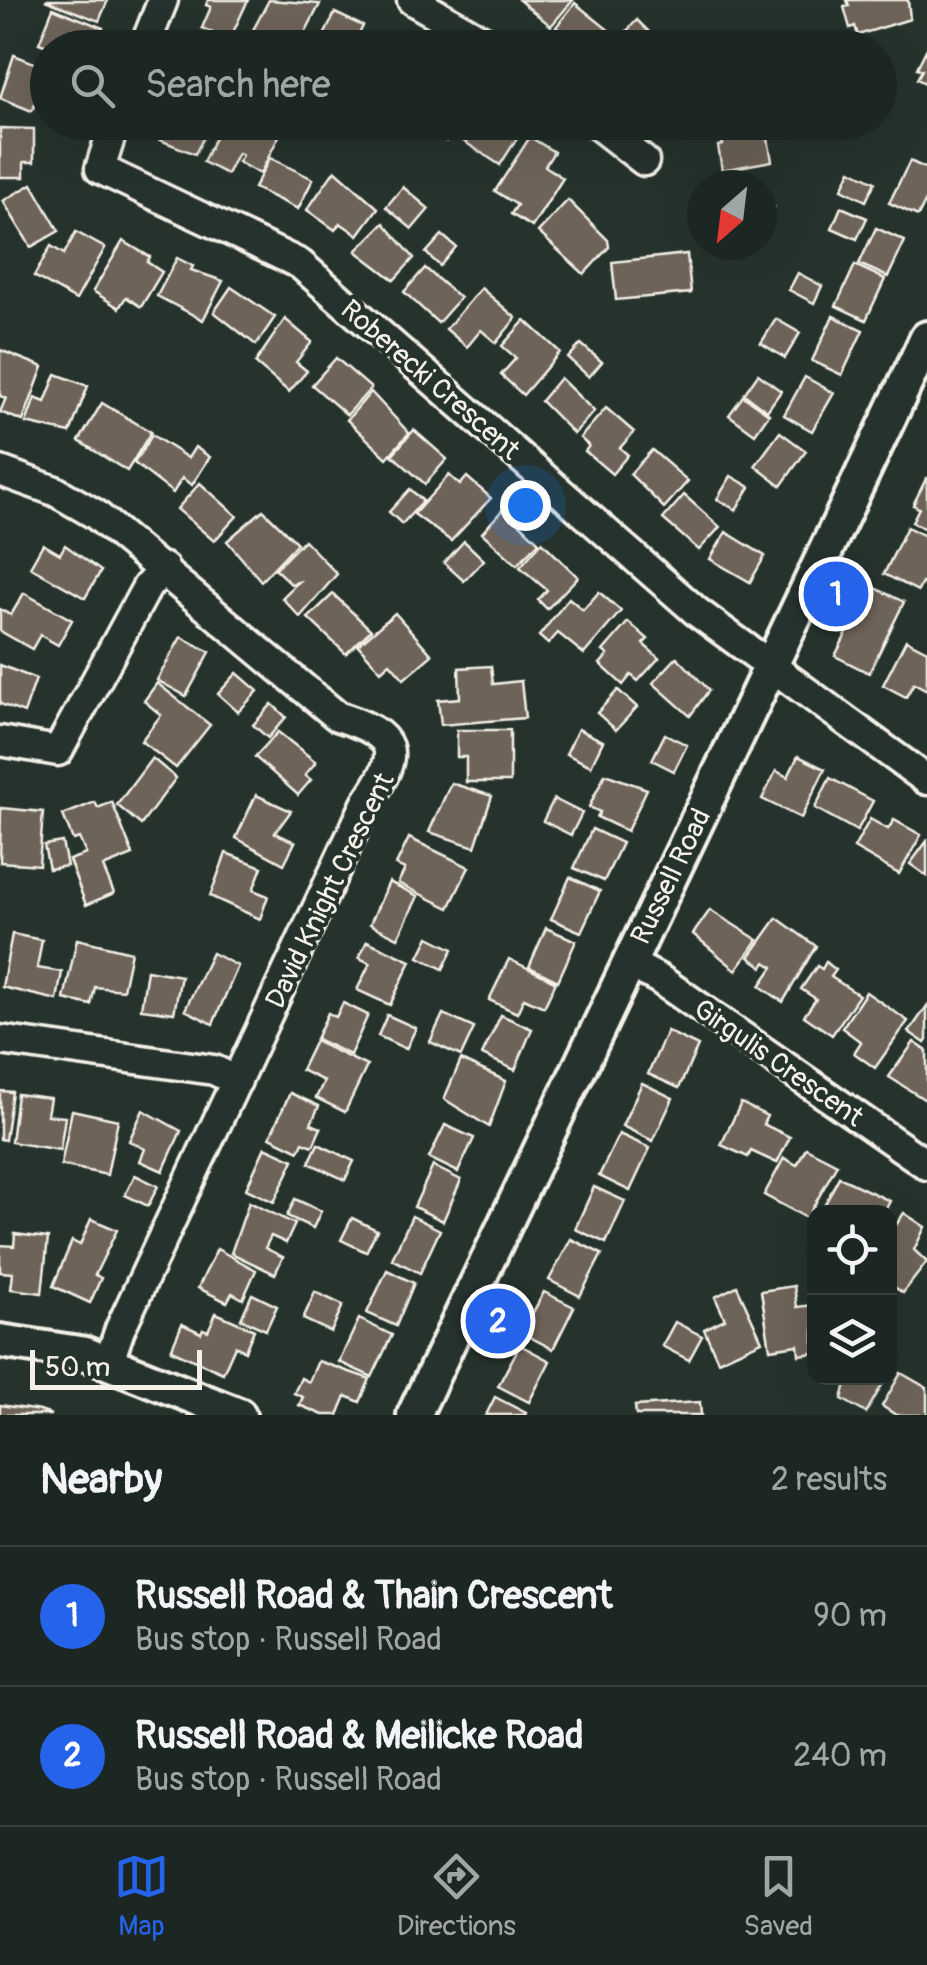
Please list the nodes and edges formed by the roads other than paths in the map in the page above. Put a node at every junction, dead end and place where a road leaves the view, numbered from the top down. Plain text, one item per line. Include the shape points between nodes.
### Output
1 (163, 0) edge
2 (412, 0) edge
3 (151, 30) edge
4 (464, 30) edge
5 (109, 140) edge
6 (617, 140) edge
7 (644, 161) dead end
8 (927, 338) edge
9 (0, 471) edge
10 (164, 568) junction
11 (770, 668) junction
12 (0, 741) edge
13 (927, 780) edge
14 (629, 963) junction
15 (0, 1040) edge
16 (237, 1081) junction
17 (927, 1165) edge
18 (0, 1341) edge
19 (109, 1362) junction
20 (240, 1415) edge
21 (414, 1415) edge

1 - 3 street
2 - 4 street
5 - 11 street, Roberecki Crescent via 100,169 300,264 697,612
6 - 7 street
8 - 11 street, Russell Road
9 - 10 street, David Knight Crescent via 77,502
10 - 12 street via 146,587 58,751
10 - 16 street, David Knight Crescent via 337,716 382,736 391,753
11 - 13 street
11 - 14 street, Russell Road
14 - 17 street, Girgulis Crescent
14 - 21 street, Russell Road
15 - 16 street via 214,1070
16 - 19 street, David Knight Crescent
18 - 19 street
19 - 20 street

